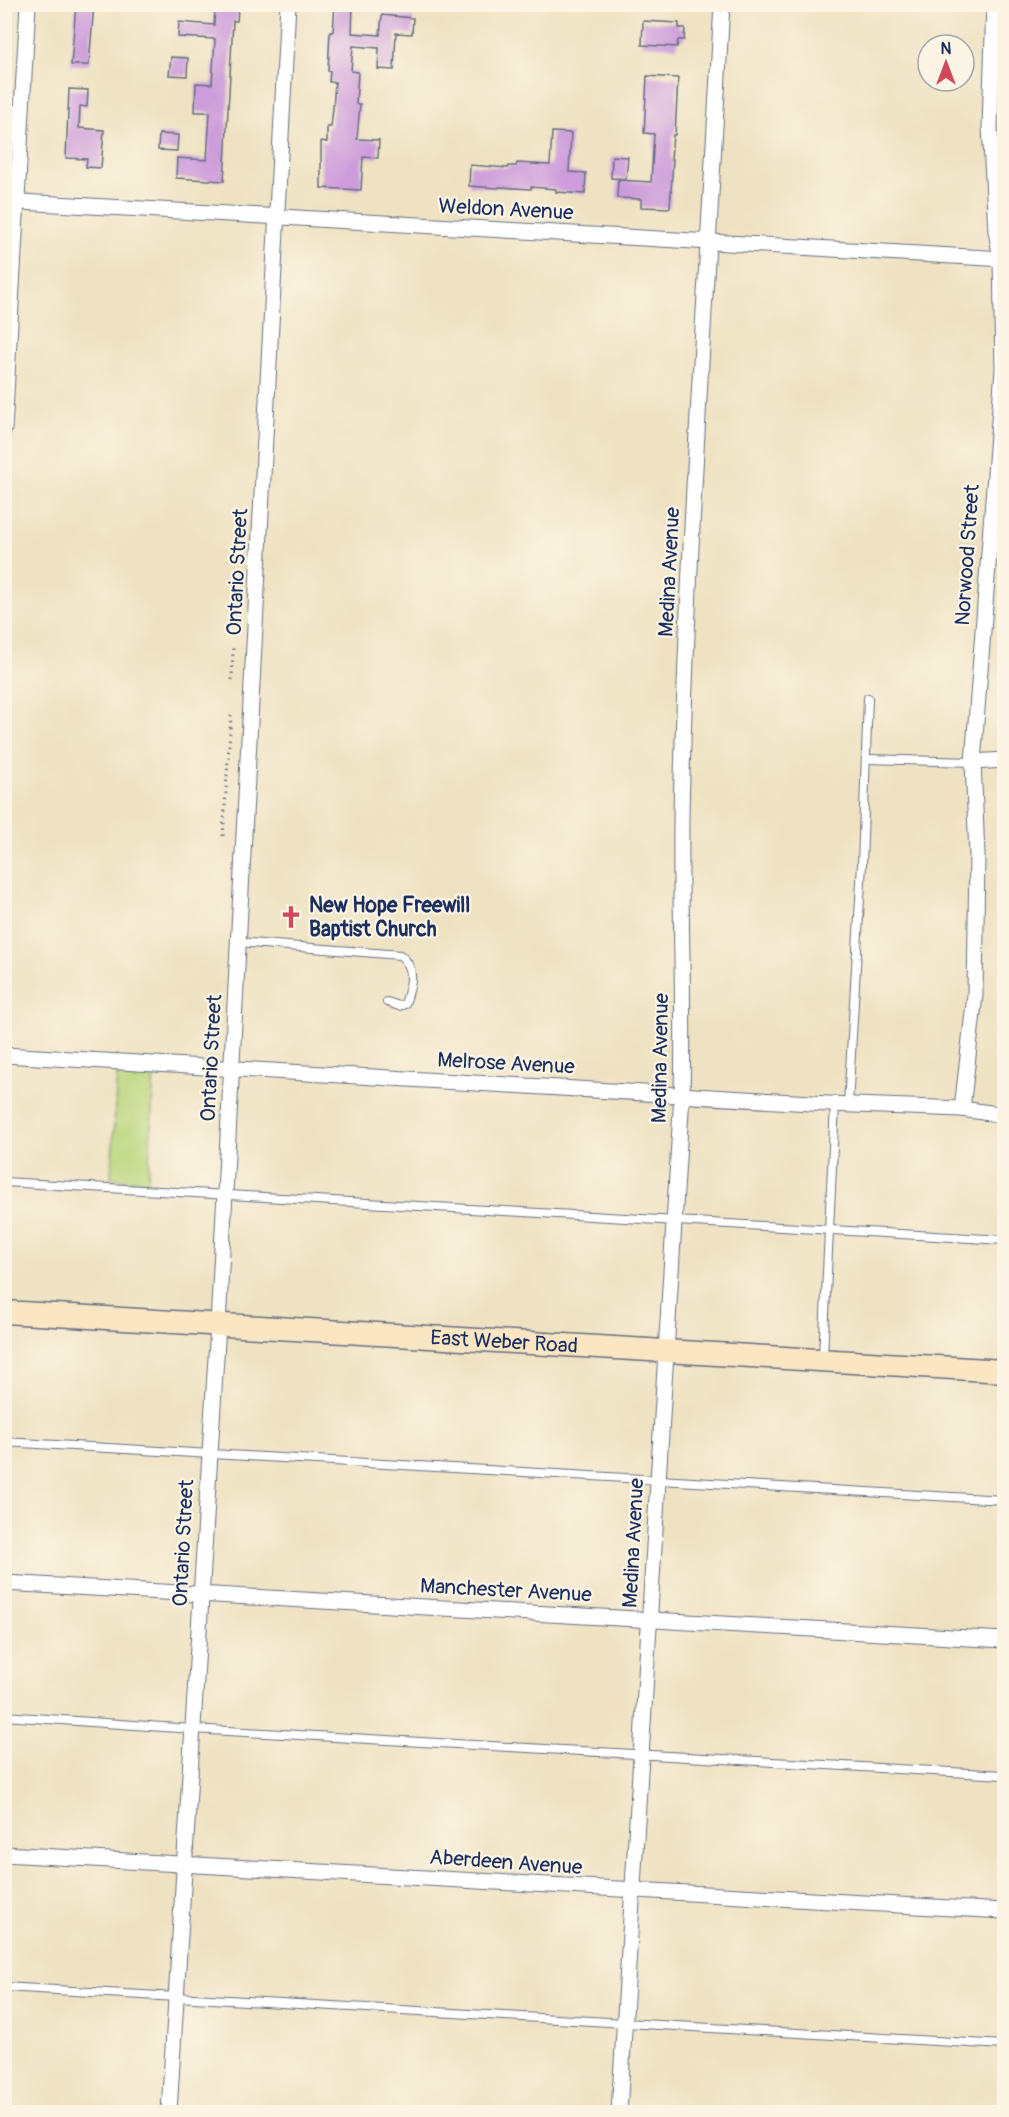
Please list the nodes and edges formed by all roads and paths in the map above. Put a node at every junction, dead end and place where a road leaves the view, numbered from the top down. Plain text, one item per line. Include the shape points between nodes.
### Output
1 (28, 4) edge
2 (288, 4) edge
3 (722, 4) edge
4 (994, 4) edge
5 (11, 202) edge
6 (277, 217) junction
7 (708, 242) junction
8 (1003, 258) edge
9 (4, 429) edge
10 (233, 647) dead end
11 (232, 680) dead end
12 (868, 698) dead end
13 (231, 715) dead end
14 (867, 759) junction
15 (1005, 760) edge
16 (973, 762) junction
17 (223, 836) dead end
18 (238, 942) junction
19 (387, 1002) dead end
20 (4, 1055) edge
21 (231, 1068) junction
22 (682, 1095) junction
23 (842, 1104) junction
24 (962, 1109) junction
25 (1005, 1114) edge
26 (4, 1182) edge
27 (224, 1195) junction
28 (675, 1220) junction
29 (829, 1229) junction
30 (1005, 1240) edge
31 (4, 1312) edge
32 (218, 1325) junction
33 (1005, 1344) edge
34 (666, 1351) junction
35 (823, 1360) junction
36 (1004, 1371) edge
37 (4, 1442) edge
38 (209, 1454) junction
39 (657, 1480) junction
40 (1005, 1500) edge
41 (4, 1583) edge
42 (201, 1593) junction
43 (650, 1618) junction
44 (1005, 1640) edge
45 (4, 1716) edge
46 (192, 1729) junction
47 (641, 1755) junction
48 (1005, 1775) edge
49 (4, 1854) edge
50 (184, 1865) junction
51 (634, 1891) junction
52 (1005, 1911) edge
53 (4, 1987) edge
54 (176, 1997) junction
55 (625, 2023) junction
56 (1005, 2045) edge
57 (169, 2112) edge
58 (619, 2112) edge

1 - 5 street
2 - 6 street, Ontario Street
3 - 7 street, Medina Avenue
4 - 8 street, Norwood Street via 990,127 996,231
5 - 6 street, Weldon Avenue
5 - 9 street
6 - 7 street, Weldon Avenue
6 - 18 street, Ontario Street
7 - 8 street, Weldon Avenue
7 - 22 street, Medina Avenue via 681,780
8 - 16 street, Norwood Street via 1003,369
10 - 11 path
12 - 14 lane
13 - 17 path
14 - 16 lane
14 - 23 lane
15 - 16 street
16 - 24 street, Norwood Street via 977,855 975,995
18 - 19 lane via 400,955 412,971 411,986 405,1004
18 - 21 street, Ontario Street
20 - 21 street, Melrose Avenue
21 - 22 street, Melrose Avenue
21 - 27 street, Ontario Street
22 - 23 street, Melrose Avenue
22 - 28 street, Medina Avenue
23 - 24 street, Melrose Avenue
23 - 29 lane
24 - 25 street, Melrose Avenue
26 - 27 lane
27 - 28 lane
27 - 32 street, Ontario Street
28 - 29 lane
28 - 34 street, Medina Avenue
29 - 30 lane
29 - 35 lane
31 - 32 street, East Weber Road
32 - 34 street, East Weber Road
32 - 38 street, Ontario Street
33 - 36 lane
34 - 35 street, East Weber Road
34 - 39 street, Medina Avenue
35 - 36 street, East Weber Road
37 - 38 lane
38 - 39 lane
38 - 42 street, Ontario Street
39 - 40 lane
39 - 43 street, Medina Avenue
41 - 42 street, Manchester Avenue
42 - 43 street, Manchester Avenue
42 - 46 street, Ontario Street
43 - 44 street, Manchester Avenue
43 - 47 street, Medina Avenue
45 - 46 lane
46 - 47 lane
46 - 50 street, Ontario Street
47 - 48 lane
47 - 51 street, Medina Avenue
49 - 50 street, Aberdeen Avenue
50 - 51 street, Aberdeen Avenue
50 - 54 street, Ontario Street
51 - 52 street, Aberdeen Avenue
51 - 55 street, Medina Avenue
53 - 54 lane
54 - 55 lane
54 - 57 street, Ontario Street
55 - 56 lane
55 - 58 street, Medina Avenue

